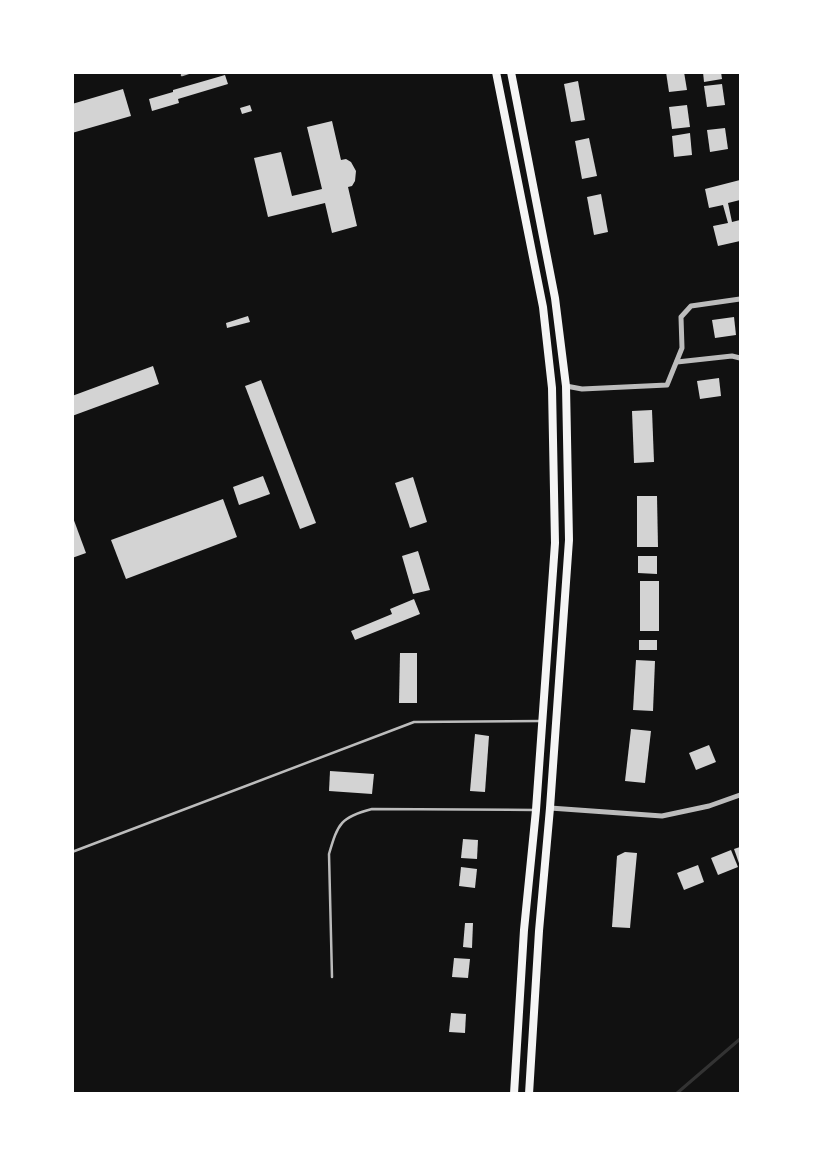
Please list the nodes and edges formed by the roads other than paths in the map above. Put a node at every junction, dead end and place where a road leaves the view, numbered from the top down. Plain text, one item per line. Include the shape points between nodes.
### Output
1 (191, 72) edge
2 (496, 72) edge
3 (511, 72) edge
4 (182, 75) dead end
5 (740, 299) edge
6 (740, 358) edge
7 (677, 362) junction
8 (566, 386) junction
9 (543, 721) junction
10 (740, 795) edge
11 (550, 808) junction
12 (536, 810) junction
13 (72, 852) edge
14 (524, 930) junction
15 (539, 931) junction
16 (332, 977) dead end
17 (514, 1094) edge
18 (529, 1094) edge

1 - 4 lane
2 - 9 main road via 543,307 552,388 555,543
3 - 8 main road via 555,298
5 - 7 street via 691,306 681,316 682,348
6 - 7 street via 732,356
7 - 8 street via 667,385 582,389
8 - 11 main road via 570,540
9 - 12 main road
9 - 13 lane via 414,722
10 - 11 street via 709,806 662,816
11 - 15 main road
12 - 14 main road
12 - 16 lane via 372,809 343,820 329,854
14 - 15 main road
14 - 17 main road
15 - 18 main road

